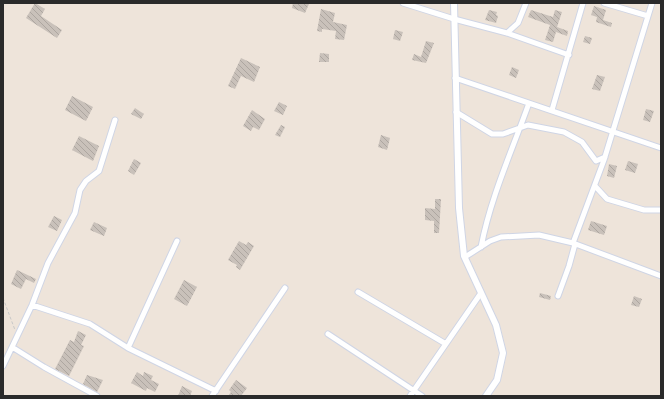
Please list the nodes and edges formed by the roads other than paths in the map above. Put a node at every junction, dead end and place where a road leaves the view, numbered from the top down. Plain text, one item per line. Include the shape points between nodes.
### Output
1 (403, 3) edge
2 (454, 3) edge
3 (526, 3) edge
4 (583, 3) edge
5 (604, 3) edge
6 (652, 3) edge
7 (648, 16) junction
8 (454, 19) junction
9 (507, 33) junction
10 (569, 55) junction
11 (455, 78) junction
12 (530, 103) junction
13 (552, 110) junction
14 (456, 112) junction
15 (115, 120) dead end
16 (520, 128) junction
17 (613, 131) junction
18 (661, 148) edge
19 (605, 157) junction
20 (595, 186) junction
21 (661, 210) edge
22 (177, 241) dead end
23 (574, 244) junction
24 (481, 247) junction
25 (465, 257) junction
26 (661, 276) edge
27 (285, 288) dead end
28 (358, 292) dead end
29 (481, 293) junction
30 (558, 296) dead end
31 (32, 305) junction
32 (328, 334) dead end
33 (446, 344) junction
34 (12, 347) junction
35 (128, 348) junction
36 (3, 366) edge
37 (216, 391) junction
38 (414, 391) junction
39 (97, 396) edge
40 (212, 396) edge
41 (410, 396) edge
42 (422, 396) edge
43 (486, 396) edge

1 - 8 street
2 - 8 street
3 - 9 street via 518,22
4 - 10 street
5 - 7 street
6 - 7 street
7 - 17 street
8 - 9 street
8 - 11 street
9 - 10 street
10 - 13 street
11 - 12 street
11 - 14 street
12 - 13 street
12 - 16 street
13 - 17 street
14 - 16 street via 492,134 503,134
14 - 25 street via 459,208
15 - 31 street via 100,171 86,181 80,190 75,213 48,263
16 - 19 street via 528,125 564,132 582,142 596,162
16 - 24 street via 497,186
17 - 18 street
17 - 19 street
19 - 20 street
20 - 21 street via 606,199 644,210
20 - 23 street
22 - 35 street
23 - 24 street via 539,235 501,237
23 - 26 street
23 - 30 street
24 - 25 street
25 - 29 street
27 - 37 street
28 - 33 street
29 - 33 street
29 - 43 street via 496,325 503,353 497,380
31 - 34 street
31 - 35 street via 90,324
32 - 38 street
33 - 38 street
34 - 36 street
34 - 39 street
35 - 37 street
37 - 40 street
38 - 41 street
38 - 42 street

